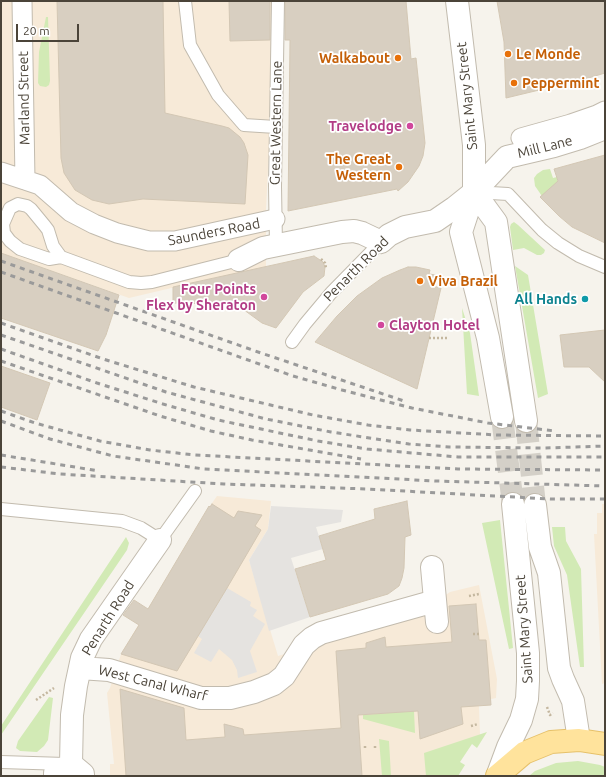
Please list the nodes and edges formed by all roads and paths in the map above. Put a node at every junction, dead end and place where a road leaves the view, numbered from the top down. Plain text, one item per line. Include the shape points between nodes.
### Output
1 (185, 1) edge
2 (278, 1) edge
3 (457, 1) edge
4 (24, 6) edge
5 (605, 111) edge
6 (276, 127) junction
7 (605, 128) edge
8 (521, 138) dead end
9 (1, 172) edge
10 (25, 180) junction
11 (474, 192) junction
12 (275, 219) junction
13 (381, 242) junction
14 (276, 245) junction
15 (60, 257) junction
16 (320, 258) dead end
17 (239, 260) joint
18 (605, 267) edge
19 (326, 268) dead end
20 (429, 338) dead end
21 (448, 338) dead end
22 (292, 342) dead end
23 (502, 417) tunnel mouth
24 (526, 421) tunnel mouth
25 (195, 491) dead end
26 (512, 504) tunnel mouth
27 (536, 505) tunnel mouth
28 (1, 509) edge
29 (160, 540) junction
30 (432, 567) dead end
31 (479, 594) dead end
32 (469, 596) dead end
33 (473, 634) dead end
34 (480, 634) dead end
35 (80, 668) junction
36 (478, 724) dead end
37 (471, 726) dead end
38 (596, 740) edge
39 (365, 746) dead end
40 (375, 746) dead end
41 (365, 750) dead end
42 (375, 750) dead end
43 (1, 762) edge
44 (70, 772) edge
45 (498, 775) edge

1 - 6 lane via 190,45 218,96 244,125
2 - 6 lane, Great Western Lane
3 - 11 street, Saint Mary Street via 474,145
4 - 10 street, Marland Street
5 - 8 street, Mill Lane
6 - 12 lane, Great Western Lane
7 - 11 street, Mill Lane via 554,146 506,157
9 - 10 street, Saunders Road
10 - 12 street, Saunders Road via 40,185 71,212 94,224 149,241 175,241
11 - 13 street, Penarth Road via 435,221 405,228 389,235
11 - 18 lane via 508,194 558,243 579,256
11 - 23 street, Saint Mary Street via 461,232 488,338
11 - 24 street via 496,222
12 - 14 lane, Great Western Lane
13 - 14 street, Saunders Road via 362,233 348,231
13 - 22 lane, Penarth Road via 331,293
14 - 17 street, Saunders Road via 263,248
15 - 15 lane via 49,259 20,249 10,241 3,229 10,208 18,204 27,206 45,226
15 - 17 lane via 129,282 140,283
16 - 19 path
20 - 21 path
25 - 29 lane, Penarth Road
26 - 45 street, Saint Mary Street via 528,654 528,681 527,699 521,720
27 - 38 street, Saint Mary Street via 540,547 549,573 559,668 573,701
28 - 29 lane via 122,521 141,528
29 - 35 street, Penarth Road via 91,639
30 - 35 street, West Canal Wharf via 436,612 321,633 304,645 284,676 274,684 254,692 230,698 201,698 109,670
31 - 32 path
33 - 34 path
35 - 44 street, Penarth Road via 72,715
36 - 37 path
38 - 45 main road via 551,742 524,753
39 - 41 path
40 - 42 path
43 - 44 lane

